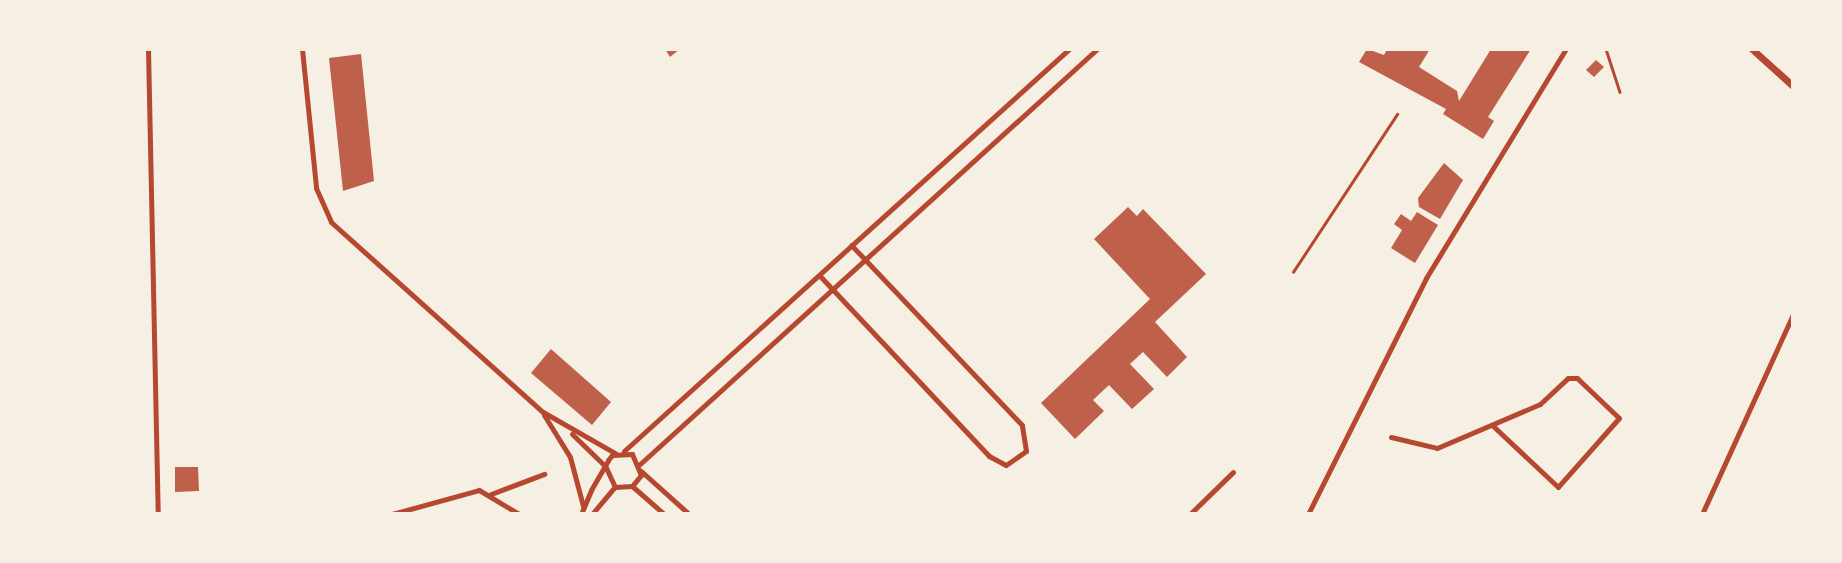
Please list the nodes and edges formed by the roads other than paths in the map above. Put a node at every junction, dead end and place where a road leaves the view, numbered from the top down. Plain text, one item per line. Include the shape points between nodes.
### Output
1 (148, 49) edge
2 (302, 49) edge
3 (1069, 49) edge
4 (1097, 49) edge
5 (1566, 49) edge
6 (1752, 49) edge
7 (1793, 86) edge
8 (1397, 114) dead end
9 (851, 245) junction
10 (864, 259) junction
11 (1293, 272) dead end
12 (820, 276) junction
13 (833, 290) junction
14 (1793, 314) edge
15 (542, 412) junction
16 (1494, 427) junction
17 (569, 431) junction
18 (1391, 437) dead end
19 (624, 451) junction
20 (615, 453) junction
21 (640, 464) junction
22 (605, 466) junction
23 (641, 471) junction
24 (1233, 472) dead end
25 (544, 474) dead end
26 (632, 486) junction
27 (615, 487) junction
28 (491, 494) junction
29 (583, 506) junction
30 (158, 514) edge
31 (393, 514) edge
32 (519, 514) edge
33 (581, 514) edge
34 (592, 514) edge
35 (664, 514) edge
36 (690, 514) edge
37 (1190, 514) edge
38 (1308, 514) edge
39 (1702, 514) edge

1 - 30 street
2 - 15 street via 316,188 331,222
3 - 9 street
4 - 10 street
5 - 38 street via 1426,278
6 - 7 street
8 - 11 lane
9 - 10 street
9 - 12 street
10 - 13 street
10 - 13 street via 1022,425 1028,443 1006,465 974,440
12 - 13 street
12 - 19 street
13 - 21 street
14 - 39 street
15 - 17 street
15 - 29 street via 570,457
16 - 16 street via 1540,404 1568,377 1577,378 1616,413 1618,424 1558,487
16 - 18 street via 1437,448
17 - 20 street
17 - 22 street
19 - 20 street
19 - 21 street
20 - 22 street
21 - 23 street
22 - 27 street
22 - 29 street
23 - 26 street
23 - 36 street
24 - 37 street
25 - 28 street
26 - 27 street
26 - 35 street
27 - 34 street
28 - 31 street via 467,491
28 - 32 street
29 - 33 street

